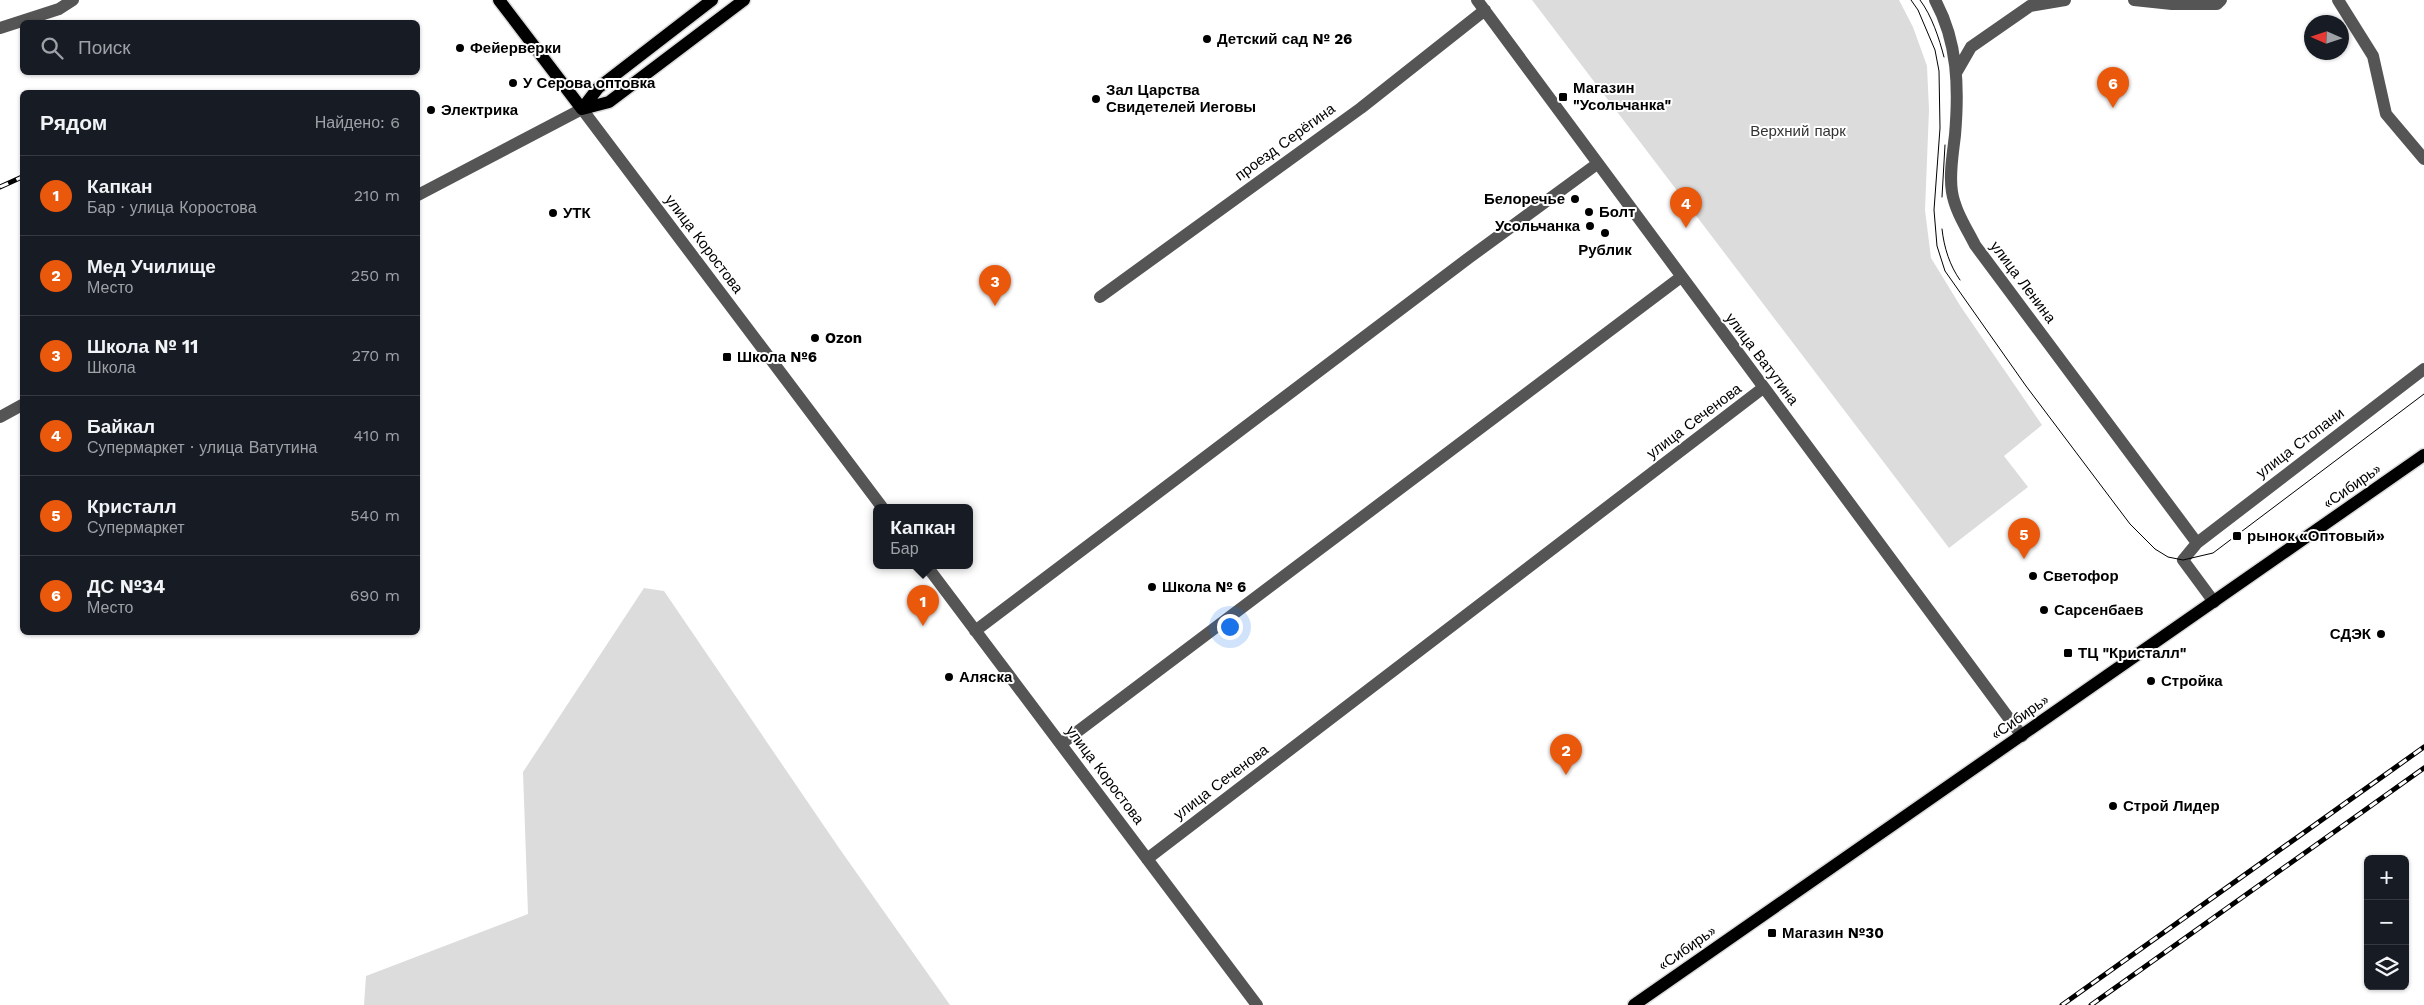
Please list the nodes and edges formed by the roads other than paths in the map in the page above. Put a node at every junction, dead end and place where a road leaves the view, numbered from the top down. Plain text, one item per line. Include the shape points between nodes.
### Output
1 (73, 0) edge
2 (499, 0) edge
3 (712, 0) edge
4 (744, 0) edge
5 (1935, 0) edge
6 (2065, 0) edge
7 (2134, 0) edge
8 (2221, 0) edge
9 (2338, 0) edge
10 (1481, 5) edge
11 (25, 20) edge
12 (20, 22) edge
13 (0, 28) edge
14 (1956, 73) junction
15 (582, 110) junction
16 (2424, 159) edge
17 (1597, 164) junction
18 (420, 194) edge
19 (1681, 277) junction
20 (1100, 296) dead end
21 (2424, 370) edge
22 (1764, 388) junction
23 (20, 406) edge
24 (0, 417) edge
25 (2424, 455) edge
26 (880, 504) edge
27 (2197, 543) junction
28 (929, 569) edge
29 (2214, 602) junction
30 (975, 630) junction
31 (2022, 736) junction
32 (1061, 744) junction
33 (1147, 859) junction
34 (1257, 1005) edge
35 (1634, 1005) edge

1 - 11 street via 59,9
2 - 15 main road, улица Коростова
3 - 15 main road via 598,88
4 - 15 main road via 610,102
5 - 14 street, улица Ленина via 1953,44
6 - 14 street via 2030,6 1971,47
7 - 8 street via 2172,4 2217,4
9 - 16 street via 2373,56 2386,114
10 - 17 street, улица Ватутина
10 - 20 street, проезд Серёгина via 1361,108
12 - 13 street
14 - 27 street, улица Ленина via 1952,192 1958,212 1975,245
15 - 18 street
15 - 26 street, улица Коростова
17 - 19 street, улица Ватутина
17 - 30 street via 1470,256
19 - 22 street, улица Ватутина
19 - 32 street
21 - 27 street, улица Стопани
22 - 31 street, улица Ватутина
22 - 33 street, улица Сеченова
23 - 24 street
25 - 29 main road, «Сибирь»
27 - 29 street via 2183,560
28 - 30 street, улица Коростова
29 - 31 main road, «Сибирь»
30 - 32 street, улица Коростова
31 - 35 main road, «Сибирь»
32 - 33 street, улица Коростова
33 - 34 street, улица Коростова

